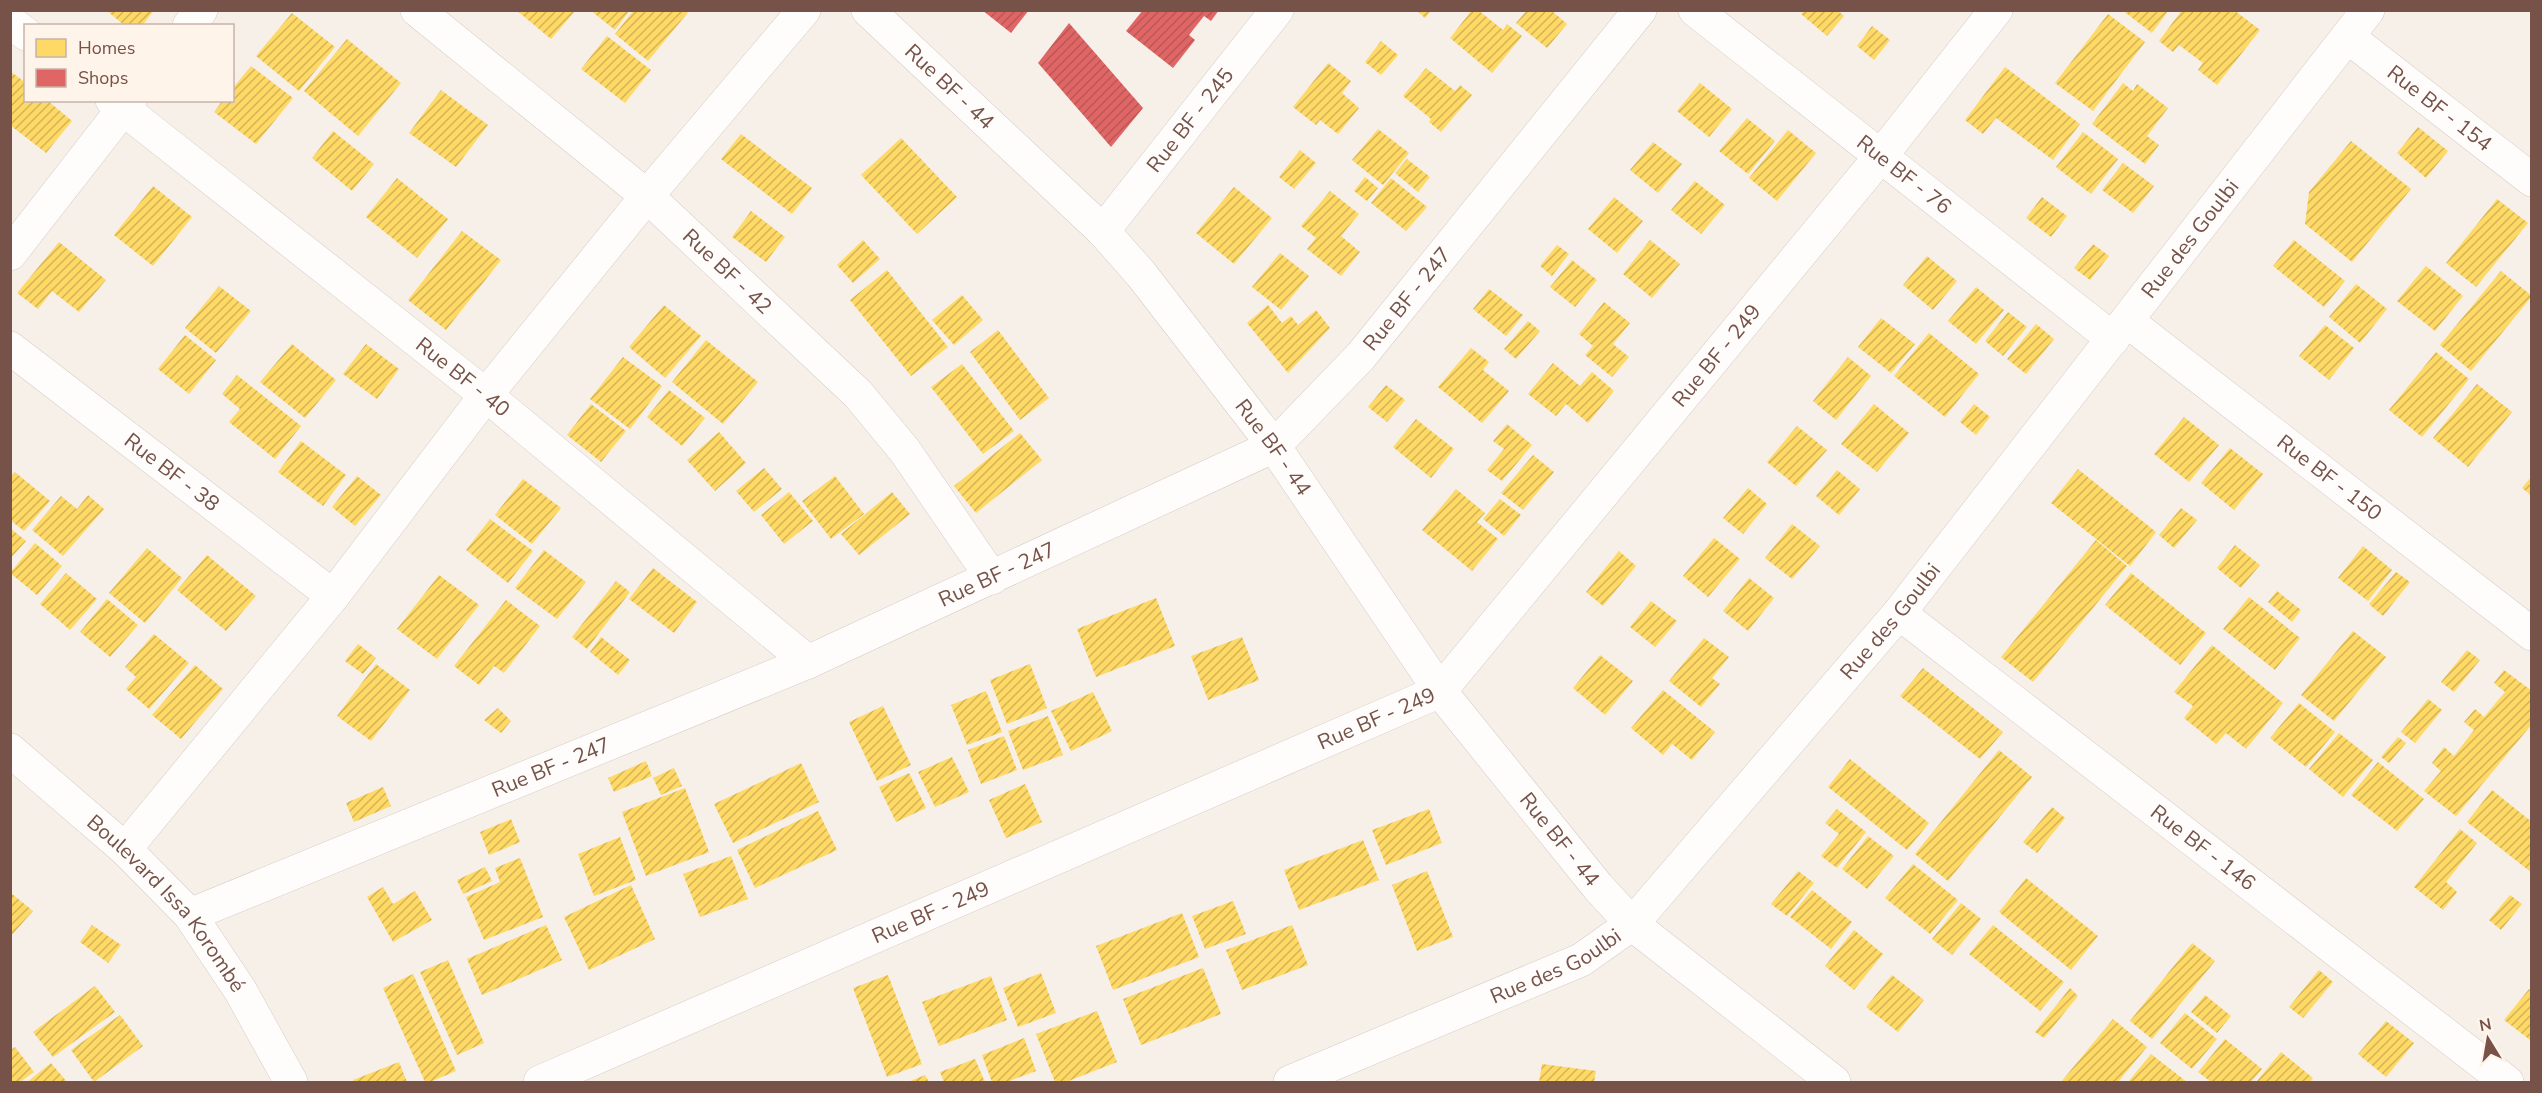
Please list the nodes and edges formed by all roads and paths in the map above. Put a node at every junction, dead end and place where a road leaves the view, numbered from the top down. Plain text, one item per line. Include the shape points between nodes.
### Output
1 (201, 10) edge
2 (417, 10) edge
3 (804, 10) edge
4 (868, 10) edge
5 (1277, 10) edge
6 (1640, 10) edge
7 (1695, 10) edge
8 (1996, 10) edge
9 (2368, 10) edge
10 (10, 22) edge
11 (190, 24) edge
12 (24, 32) edge
13 (2348, 37) junction
14 (122, 103) edge
15 (1880, 157) junction
16 (2532, 180) edge
17 (647, 196) junction
18 (1103, 231) junction
19 (10, 254) edge
20 (2120, 330) junction
21 (10, 348) edge
22 (486, 395) junction
23 (1274, 446) junction
24 (992, 578) junction
25 (333, 596) junction
26 (1899, 613) junction
27 (2532, 634) edge
28 (808, 662) junction
29 (1440, 691) junction
30 (10, 750) edge
31 (125, 849) junction
32 (190, 915) junction
33 (1632, 924) junction
34 (291, 1083) edge
35 (540, 1083) edge
36 (1290, 1083) edge
37 (1834, 1083) edge
38 (2507, 1083) edge

1 - 11 street
2 - 17 street, Rue BF - 42
3 - 17 street
4 - 18 street, Rue BF - 44
5 - 18 street, Rue BF - 245
6 - 23 street, Rue BF - 247 via 1361,356
7 - 15 street, Rue BF - 76
8 - 15 street, Rue BF - 249
9 - 13 street, Rue des Goulbi
10 - 12 street
13 - 16 street, Rue BF - 154
13 - 20 street, Rue des Goulbi
14 - 19 street
14 - 22 street, Rue BF - 40
15 - 20 street, Rue BF - 76
15 - 29 street, Rue BF - 249
17 - 22 street
17 - 24 street, Rue BF - 42 via 858,394 905,451
18 - 23 street, Rue BF - 44
20 - 26 street, Rue des Goulbi
20 - 27 street, Rue BF - 150
21 - 25 street, Rue BF - 38
22 - 25 street
22 - 28 street, Rue BF - 40
23 - 24 street, Rue BF - 247
23 - 29 street, Rue BF - 44
24 - 28 street, Rue BF - 247
25 - 31 street
26 - 33 street, Rue des Goulbi
26 - 38 street, Rue BF - 146
28 - 32 street, Rue BF - 247
29 - 33 street, Rue BF - 44
29 - 35 street, Rue BF - 249
30 - 31 street, Boulevard Issa Korombé
31 - 32 street, Boulevard Issa Korombé
32 - 34 street, Boulevard Issa Korombé via 240,990
33 - 36 street, Rue des Goulbi via 1581,960
33 - 37 street, Rue BF - 44

